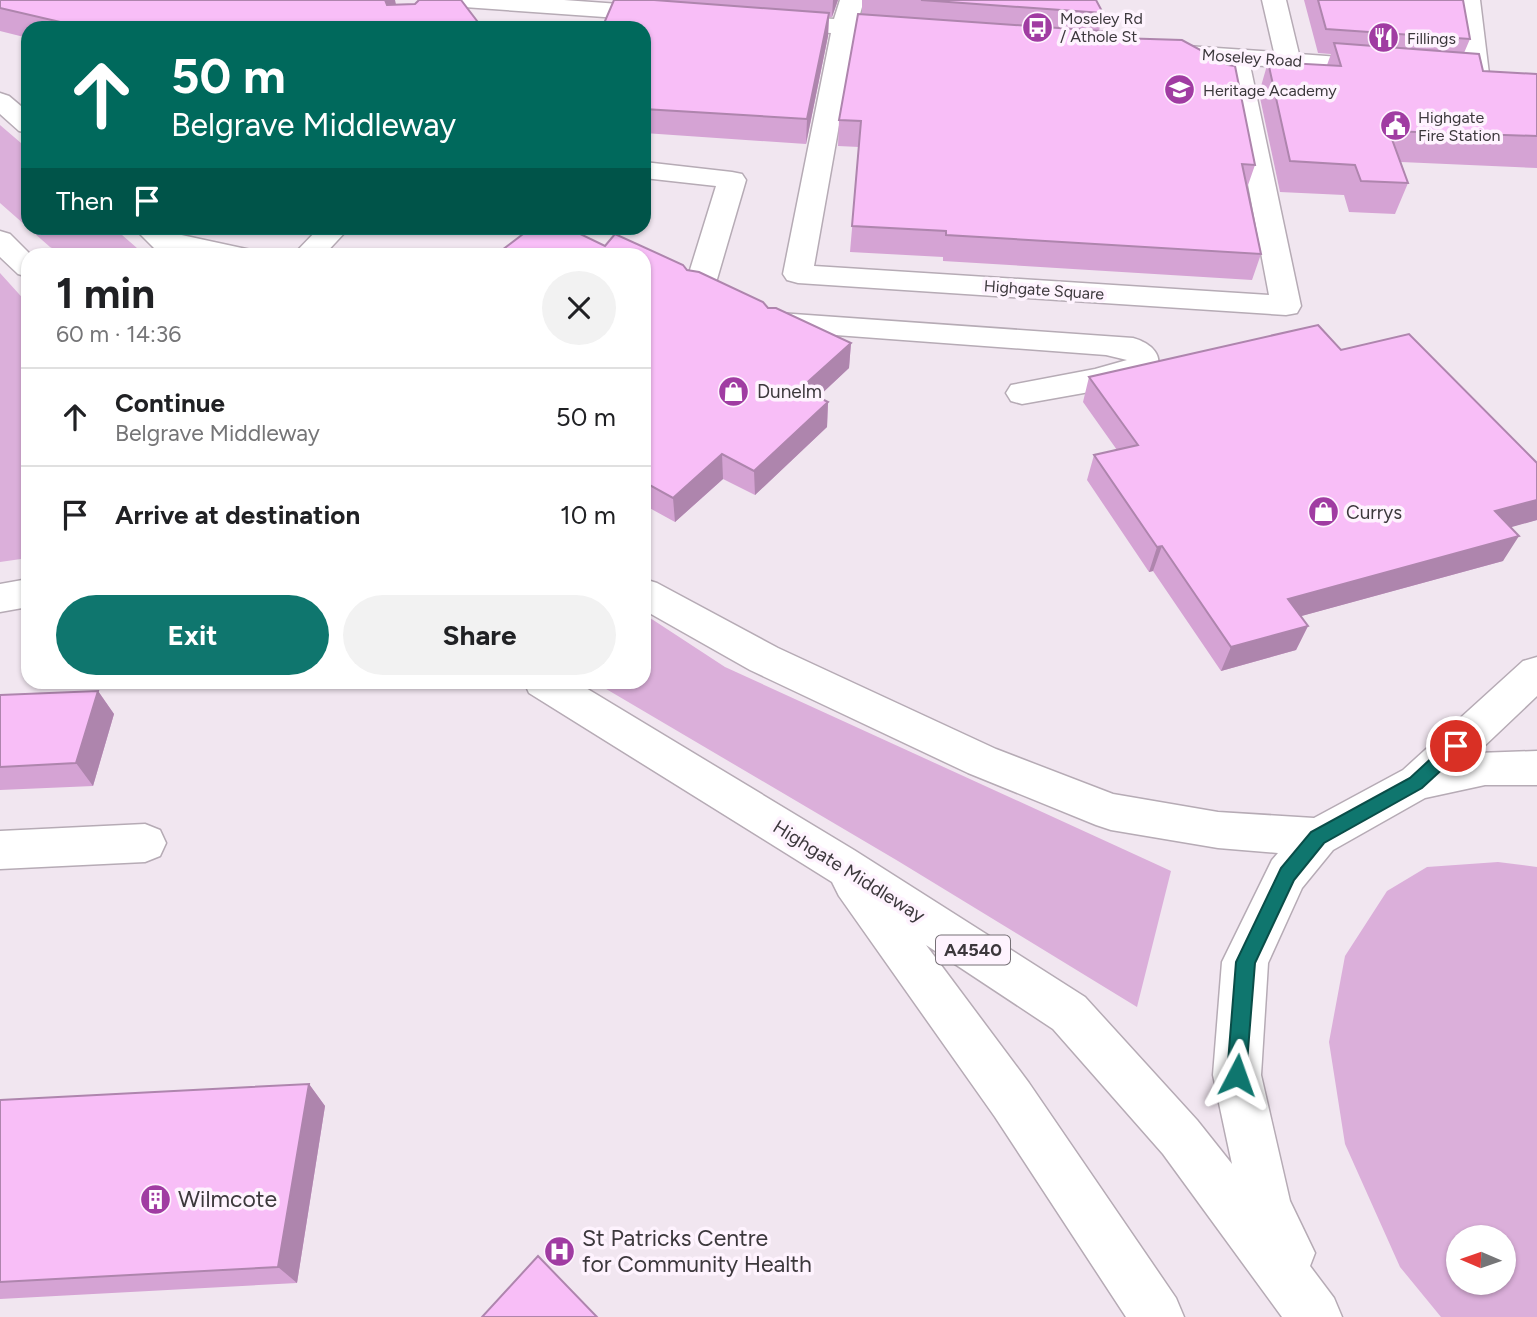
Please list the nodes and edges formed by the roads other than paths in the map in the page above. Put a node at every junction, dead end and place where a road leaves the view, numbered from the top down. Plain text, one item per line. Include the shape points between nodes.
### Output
1 (464, 0) edge
2 (1274, 0) edge
3 (1468, 0) edge
4 (607, 5) edge
5 (561, 7) junction
6 (848, 14) edge
7 (681, 15) edge
8 (749, 20) edge
9 (546, 21) edge
10 (927, 33) edge
11 (1133, 49) edge
12 (1236, 56) junction
13 (1287, 60) junction
14 (1409, 69) edge
15 (1449, 72) edge
16 (0, 102) edge
17 (21, 119) edge
18 (651, 171) edge
19 (328, 235) edge
20 (0, 240) edge
21 (164, 241) edge
22 (200, 248) edge
23 (314, 248) edge
24 (21, 261) edge
25 (700, 286) edge
26 (779, 323) edge
27 (1022, 393) dead end
28 (21, 594) edge
29 (651, 597) edge
30 (0, 598) edge
31 (1537, 672) edge
32 (554, 689) edge
33 (1537, 768) edge
34 (1416, 783) junction
35 (1318, 837) junction
36 (145, 842) dead end
37 (0, 850) edge
38 (839, 863) junction
39 (1157, 1317) edge
40 (1315, 1317) edge
41 (1322, 1317) edge

1 - 5 main road
2 - 13 main road
3 - 15 main road via 1488,75
4 - 5 main road
4 - 7 main road
5 - 9 main road
6 - 8 main road
6 - 10 main road
6 - 12 main road, Highgate Square via 798,274 1286,306
11 - 12 main road, Moseley Road
12 - 13 main road, Moseley Road
13 - 14 main road, Moseley Road
16 - 17 main road
18 - 25 main road via 732,180
19 - 23 main road
20 - 24 main road
21 - 22 main road
26 - 27 main road via 1106,345 1133,348 1143,357 1143,367 1131,371
28 - 30 main road
29 - 35 main road via 764,659 982,761 1111,812 1219,830
31 - 34 main road
32 - 38 main road, Highgate Middleway / A4540
33 - 34 main road via 1485,768
34 - 35 main road
35 - 41 main road via 1287,874 1245,962 1237,1075 1266,1207
36 - 37 main road
38 - 39 main road via 1012,1100
38 - 40 main road, Highgate Middleway / A4540 via 1069,1013 1180,1137

